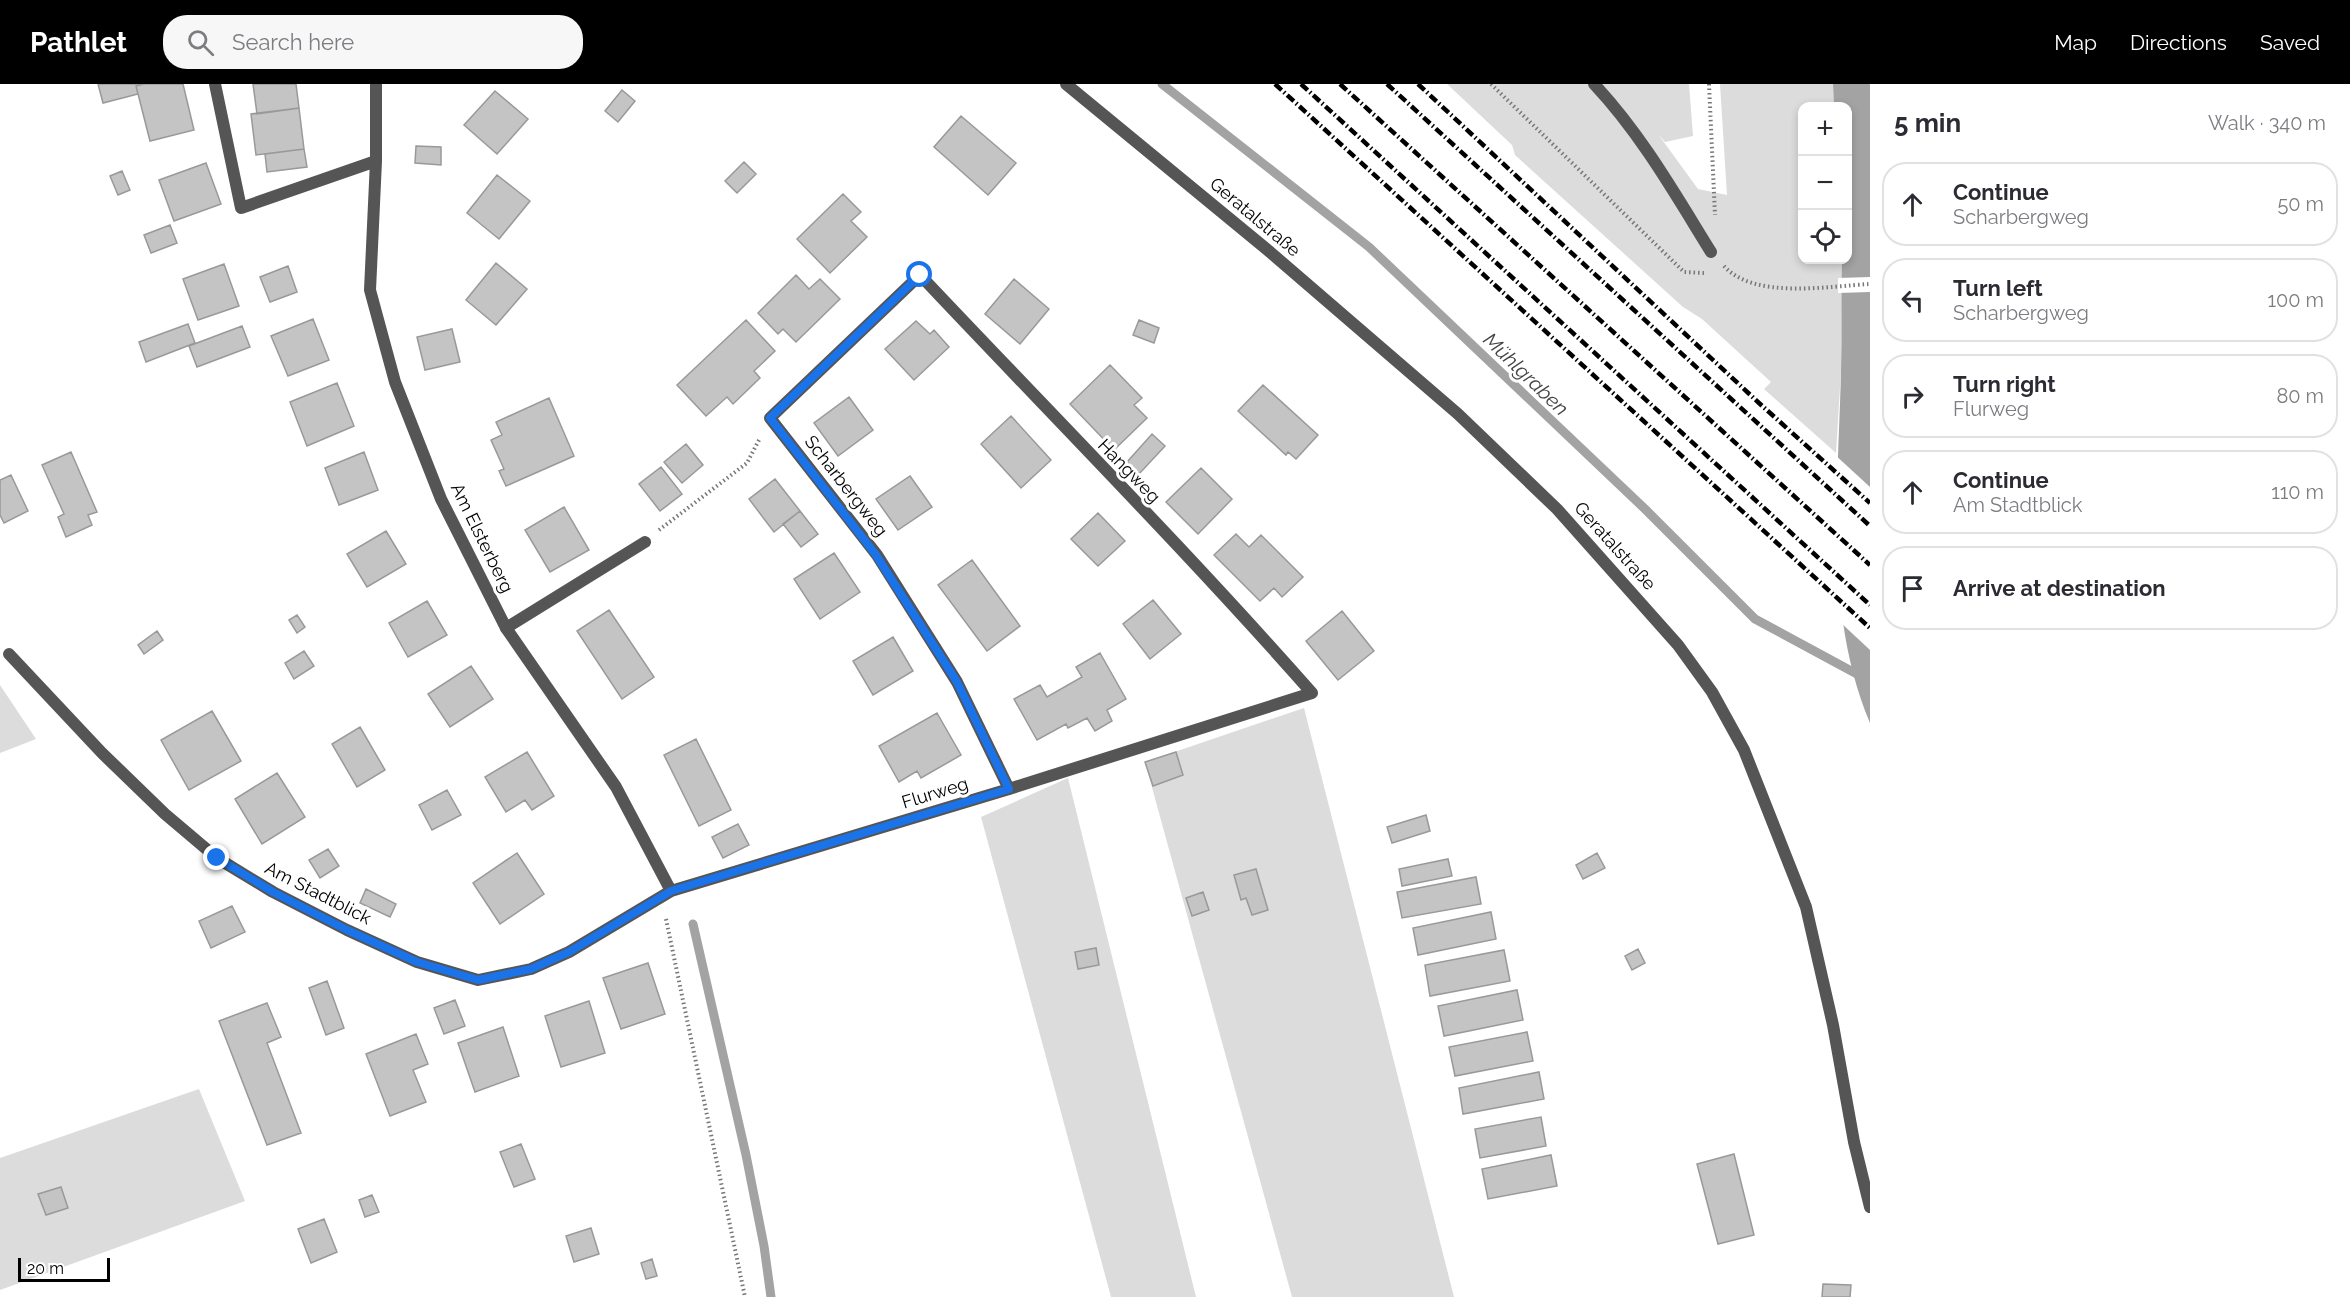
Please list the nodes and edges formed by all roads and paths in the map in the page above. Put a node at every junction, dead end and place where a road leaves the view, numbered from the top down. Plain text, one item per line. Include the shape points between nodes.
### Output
1 (215, 84) edge
2 (376, 84) edge
3 (1066, 84) edge
4 (1491, 84) edge
5 (1594, 84) edge
6 (1709, 84) edge
7 (376, 161) junction
8 (1711, 252) junction
9 (1707, 273) dead end
10 (1719, 274) dead end
11 (1731, 274) junction
12 (920, 275) joint
13 (1870, 284) edge
14 (747, 463) dead end
15 (645, 542) joint
16 (506, 628) junction
17 (9, 654) dead end
18 (1312, 693) joint
19 (1009, 789) junction
20 (671, 891) junction
21 (659, 898) junction
22 (1870, 1207) edge
23 (746, 1297) edge

1 - 7 street via 241,208
2 - 7 street, Am Elsterberg
3 - 22 street, Geratalstraße via 1458,414 1557,508 1678,645 1712,693 1744,750 1806,907
4 - 9 path via 1684,272
5 - 8 street via 1617,108 1654,160
6 - 8 path via 1715,218
7 - 16 street, Am Elsterberg via 369,290 394,382 441,498
8 - 11 path
10 - 11 path
11 - 13 path via 1760,286
12 - 18 street, Hangweg via 1232,603
12 - 19 street, Scharbergweg via 770,418 883,565 957,682
14 - 15 path
15 - 16 street
16 - 20 street, Am Elsterberg via 616,787
17 - 21 street, Am Stadtblick via 102,753 217,858 273,892 417,962 478,980 531,969 569,952
18 - 19 street, Flurweg
19 - 20 street, Flurweg
20 - 21 street, Am Stadtblick
21 - 23 path

